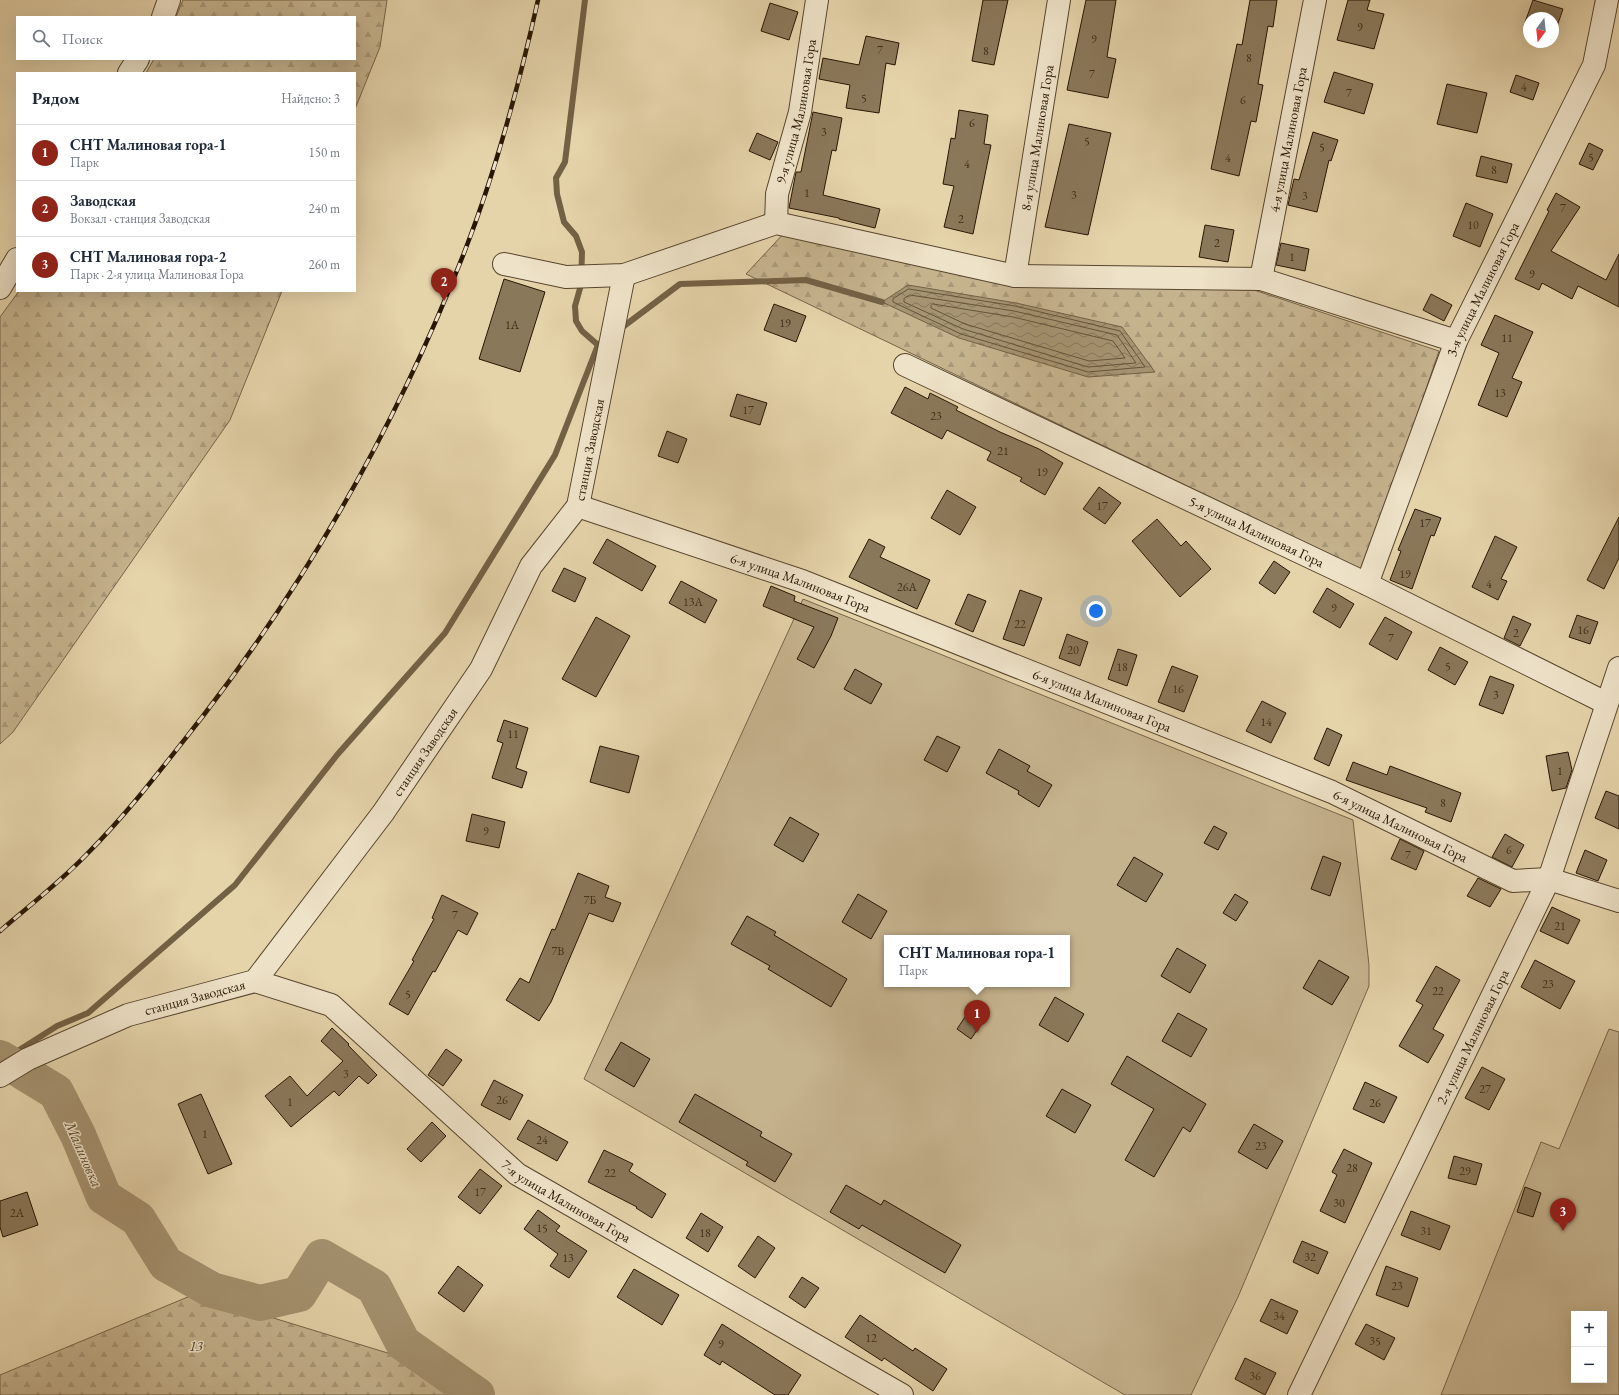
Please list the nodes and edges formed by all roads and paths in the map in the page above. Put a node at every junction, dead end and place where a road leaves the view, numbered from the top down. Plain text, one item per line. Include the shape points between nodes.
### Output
1 (169, 0) edge
2 (817, 0) edge
3 (1059, 0) edge
4 (1315, 0) edge
5 (1607, 0) edge
6 (163, 16) edge
7 (137, 60) edge
8 (130, 72) edge
9 (776, 223) junction
10 (16, 262) edge
11 (504, 264) dead end
12 (624, 275) junction
13 (1015, 276) junction
14 (1260, 279) junction
15 (0, 288) edge
16 (1456, 341) junction
17 (905, 365) dead end
18 (578, 506) junction
19 (1367, 584) junction
20 (1619, 668) edge
21 (1606, 703) junction
22 (1549, 879) junction
23 (1619, 901) edge
24 (255, 981) junction
25 (0, 1076) edge
26 (902, 1395) edge
27 (1299, 1395) edge

1 - 6 street
2 - 9 street, 9-я улица Малиновая Гора via 800,112 777,194
3 - 13 street, 8-я улица Малиновая Гора
4 - 14 street, 4-я улица Малиновая Гора
5 - 16 street, 3-я улица Малиновая Гора via 1594,65
7 - 8 street
9 - 12 street
9 - 13 street
10 - 15 street
11 - 12 street via 566,277
12 - 18 street, станция Заводская
13 - 14 street
14 - 16 street
16 - 19 street, 3-я улица Малиновая Гора
17 - 19 street, 5-я улица Малиновая Гора
18 - 22 street, 6-я улица Малиновая Гора via 802,581 1332,792 1513,881
18 - 24 street, станция Заводская via 531,566 481,669 392,800
19 - 21 street, 5-я улица Малиновая Гора
20 - 21 street, 2-я улица Малиновая Гора
21 - 22 street, 2-я улица Малиновая Гора
22 - 23 street, 6-я улица Малиновая Гора
22 - 27 street, 2-я улица Малиновая Гора
24 - 25 street, станция Заводская via 128,1015 28,1059
24 - 26 street, 7-я улица Малиновая Гора via 331,1005 517,1174

